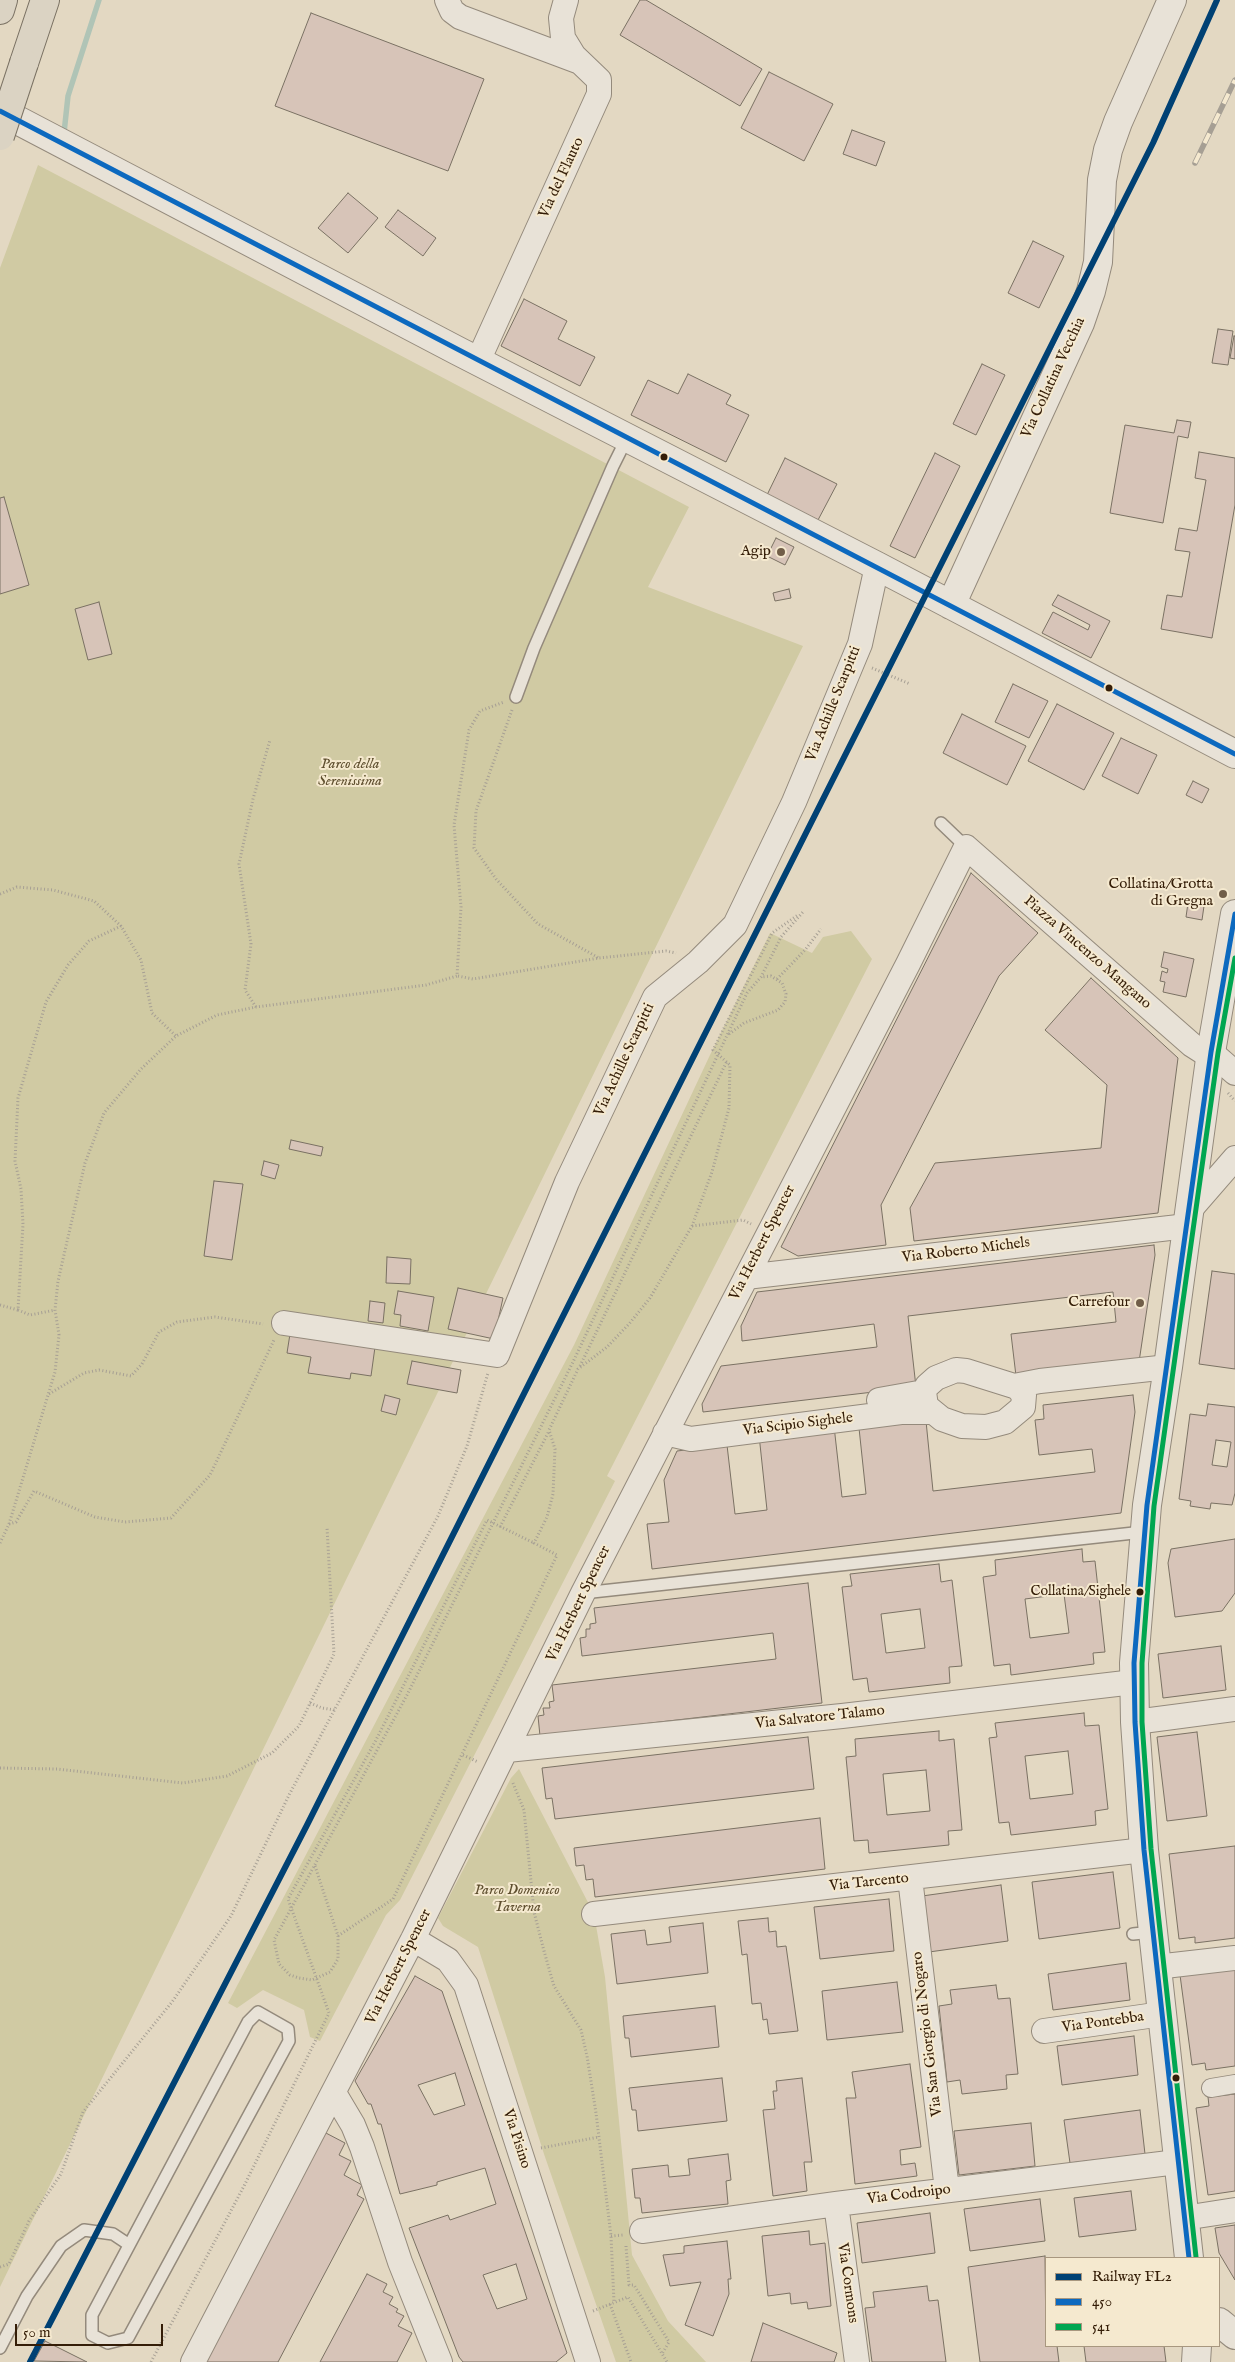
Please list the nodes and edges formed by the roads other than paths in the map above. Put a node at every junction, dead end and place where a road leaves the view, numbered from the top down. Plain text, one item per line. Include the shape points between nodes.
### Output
1 (3, 0) edge
2 (45, 0) edge
3 (447, 0) edge
4 (566, 0) edge
5 (1172, 0) edge
6 (0, 10) edge
7 (582, 62) junction
8 (0, 111) edge
9 (0, 136) edge
10 (478, 361) junction
11 (628, 437) junction
12 (877, 566) junction
13 (951, 605) junction
14 (516, 697) road end
15 (1235, 754) edge
16 (941, 823) dead end
17 (966, 847) junction
18 (1235, 914) edge
19 (1211, 1052) junction
20 (1235, 1073) edge
21 (1235, 1158) edge
22 (1188, 1218) junction
23 (746, 1278) junction
24 (276, 1326) road end
25 (1167, 1374) junction
26 (1019, 1393) junction
27 (928, 1402) junction
28 (669, 1425) junction
29 (1143, 1532) junction
30 (583, 1593) junction
31 (1134, 1682) junction
32 (1235, 1709) edge
33 (1135, 1722) junction
34 (507, 1750) junction
35 (1144, 1850) junction
36 (910, 1878) junction
37 (594, 1914) dead end
38 (413, 1939) junction
39 (1235, 1958) edge
40 (1156, 1967) junction
41 (1162, 2014) junction
42 (1044, 2031) dead end
43 (1235, 2084) edge
44 (1211, 2088) dead end
45 (334, 2093) junction
46 (1177, 2162) junction
47 (947, 2190) junction
48 (836, 2204) junction
49 (1235, 2210) edge
50 (1184, 2218) junction
51 (634, 2238) road end
52 (128, 2244) junction
53 (1188, 2257) edge
54 (1220, 2323) edge
55 (1235, 2335) edge
56 (1197, 2347) edge
57 (0, 2348) edge
58 (193, 2362) edge
59 (440, 2362) edge
60 (588, 2362) edge
61 (858, 2362) edge
62 (1196, 2362) edge

1 - 6 highway
2 - 9 highway, bridge
3 - 7 street via 452,11 460,17
4 - 7 street, Via del Flauto via 561,18 563,38
5 - 13 street, Via Collatina Vecchia via 1108,150 1102,180 1098,262 1083,315
7 - 10 street, Via del Flauto via 599,80 598,99
8 - 10 street
10 - 11 street
11 - 12 street
11 - 14 lane via 538,639
12 - 13 street
12 - 24 street, Via Achille Scarpitti via 860,644 794,802 735,925 655,997 567,1182 497,1354
13 - 15 street
16 - 17 lane
17 - 19 street, Piazza Vincenzo Mangano via 1192,1045 1202,1052
17 - 23 street, Via Herbert Spencer
18 - 19 street
19 - 20 street, Piazza Vincenzo Mangano
19 - 22 street
21 - 22 street
22 - 23 street, Via Roberto Michels
22 - 25 street
23 - 28 street, Via Herbert Spencer
25 - 26 street via 1040,1380
25 - 29 street
26 - 27 street via 956,1370 926,1386
26 - 27 street, Via Scipio Sighele via 1023,1406 1013,1418 986,1427 950,1423
27 - 28 street, Via Scipio Sighele via 901,1412 691,1439
28 - 30 street, Via Herbert Spencer
29 - 30 lane
29 - 31 street
30 - 34 street, Via Herbert Spencer
31 - 33 street
31 - 34 street, Via Salvatore Talamo
32 - 33 street
33 - 35 street
34 - 38 street, Via Herbert Spencer
35 - 36 street, Via Tarcento
35 - 40 street via 1142,1933
36 - 37 street, Via Tarcento
36 - 47 street, Via San Giorgio di Nogaro
38 - 45 street, Via Herbert Spencer
38 - 60 street, Via Pisino via 443,1955 463,1980
39 - 40 street
40 - 41 street
41 - 42 street, Via Pontebba
41 - 46 street
43 - 44 street
45 - 58 street, Via Herbert Spencer
45 - 59 street via 362,2147 400,2262
46 - 47 street, Via Codroipo
46 - 50 street
47 - 48 street, Via Codroipo
48 - 51 street, Via Codroipo
48 - 61 street, Via Cormons
49 - 50 street
50 - 53 street
52 - 52 lane via 92,2315 92,2335 108,2343 128,2338 290,2041 288,2029 258,2012 248,2022
52 - 57 lane via 113,2234 84,2230 61,2246 27,2296
54 - 55 street
56 - 62 street

